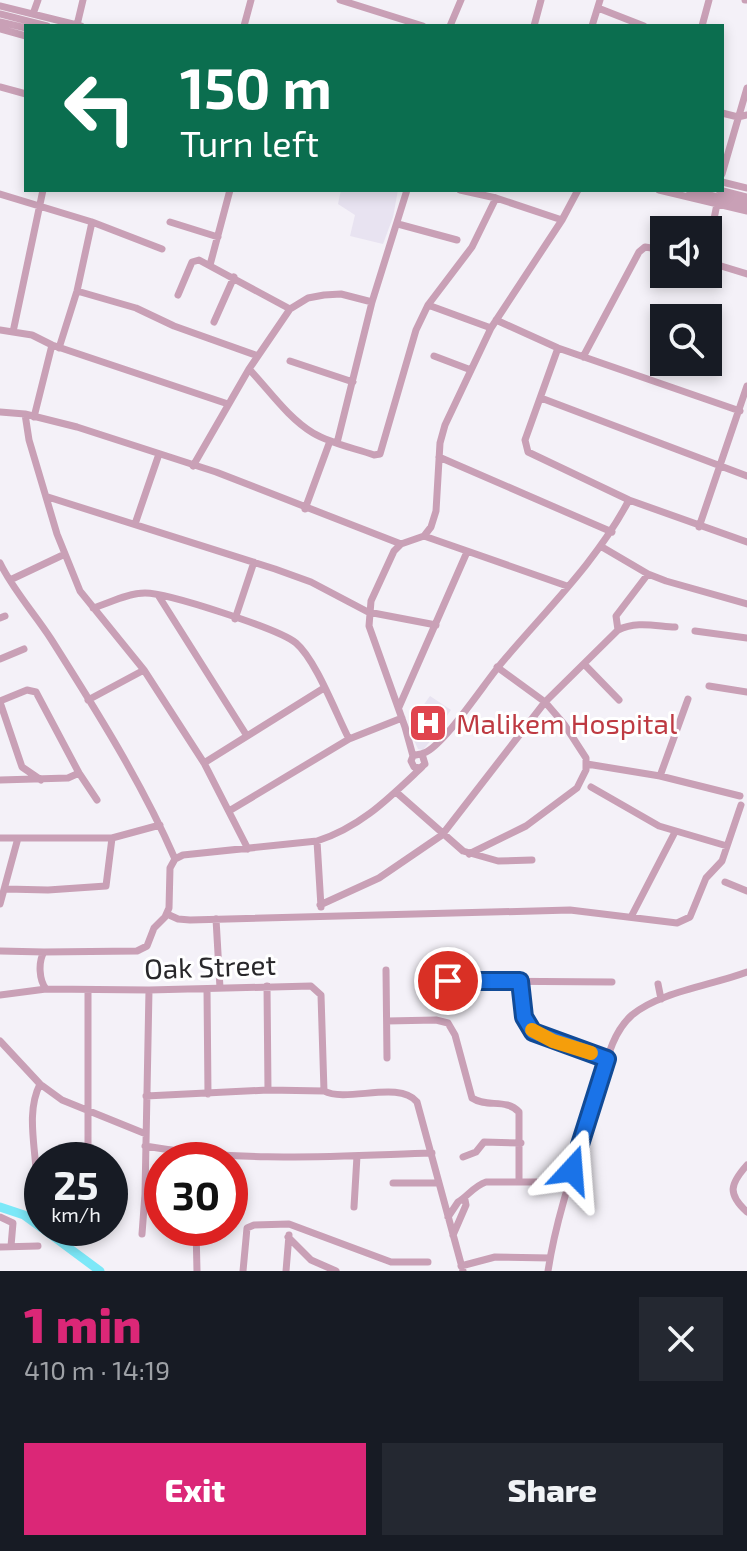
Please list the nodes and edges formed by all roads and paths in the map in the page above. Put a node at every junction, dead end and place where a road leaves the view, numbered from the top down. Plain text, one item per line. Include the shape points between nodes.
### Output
1 (38, 0) edge
2 (83, 0) edge
3 (251, 0) edge
4 (340, 0) edge
5 (461, 0) edge
6 (541, 0) edge
7 (709, 0) edge
8 (599, 4) edge
9 (0, 6) edge
10 (0, 14) edge
11 (33, 14) junction
12 (0, 22) edge
13 (39, 24) edge
14 (75, 24) edge
15 (79, 24) edge
16 (245, 24) edge
17 (417, 24) edge
18 (451, 24) edge
19 (535, 24) edge
20 (593, 24) edge
21 (640, 24) edge
22 (703, 24) edge
23 (24, 28) edge
24 (0, 29) edge
25 (24, 35) edge
26 (0, 87) edge
27 (747, 88) edge
28 (24, 93) edge
29 (742, 116) edge
30 (724, 168) edge
31 (724, 182) edge
32 (747, 188) edge
33 (724, 191) edge
34 (43, 192) edge
35 (229, 192) edge
36 (406, 192) edge
37 (469, 192) edge
38 (577, 192) edge
39 (667, 192) edge
40 (697, 192) edge
41 (0, 194) edge
42 (747, 197) edge
43 (496, 198) junction
44 (717, 204) junction
45 (747, 204) edge
46 (40, 205) junction
47 (747, 211) edge
48 (715, 216) edge
49 (562, 220) junction
50 (92, 222) junction
51 (170, 222) dead end
52 (398, 224) junction
53 (218, 237) junction
54 (457, 240) dead end
55 (650, 248) edge
56 (162, 249) dead end
57 (210, 265) junction
58 (722, 266) edge
59 (747, 274) edge
60 (234, 277) junction
61 (77, 291) junction
62 (178, 295) dead end
63 (372, 302) junction
64 (428, 305) junction
65 (290, 309) junction
66 (214, 322) dead end
67 (493, 324) junction
68 (0, 330) edge
69 (13, 332) junction
70 (56, 346) junction
71 (558, 348) junction
72 (258, 356) junction
73 (434, 356) dead end
74 (583, 357) junction
75 (290, 361) dead end
76 (249, 369) junction
77 (471, 370) junction
78 (353, 382) junction
79 (747, 386) edge
80 (541, 398) junction
81 (228, 404) junction
82 (740, 411) junction
83 (0, 412) edge
84 (25, 414) junction
85 (34, 417) junction
86 (333, 442) junction
87 (159, 454) junction
88 (439, 457) junction
89 (193, 466) junction
90 (721, 467) junction
91 (747, 476) edge
92 (48, 497) junction
93 (629, 500) junction
94 (305, 509) junction
95 (135, 524) junction
96 (699, 527) junction
97 (612, 532) junction
98 (424, 536) junction
99 (747, 542) edge
100 (401, 544) junction
101 (602, 547) junction
102 (467, 552) junction
103 (65, 554) junction
104 (254, 562) junction
105 (1, 569) edge
106 (648, 574) junction
107 (10, 580) junction
108 (567, 586) junction
109 (158, 595) junction
110 (747, 604) edge
111 (93, 608) junction
112 (368, 612) junction
113 (235, 619) junction
114 (436, 625) junction
115 (675, 627) dead end
116 (618, 630) junction
117 (695, 631) dead end
118 (747, 638) edge
119 (24, 649) dead end
120 (0, 659) edge
121 (584, 664) junction
122 (497, 667) junction
123 (144, 670) junction
124 (709, 686) dead end
125 (324, 688) junction
126 (747, 692) edge
127 (688, 699) dead end
128 (88, 700) junction
129 (619, 700) dead end
130 (0, 702) edge
131 (545, 702) junction
132 (399, 708) junction
133 (402, 718) junction
134 (444, 734) junction
135 (247, 736) junction
136 (349, 739) junction
137 (416, 757) junction
138 (204, 763) junction
139 (587, 764) junction
140 (424, 766) junction
141 (79, 773) junction
142 (660, 776) junction
143 (0, 780) edge
144 (41, 780) junction
145 (591, 787) dead end
146 (398, 790) junction
147 (97, 800) dead end
148 (229, 811) junction
149 (160, 825) junction
150 (675, 832) junction
151 (442, 835) junction
152 (0, 838) edge
153 (18, 838) junction
154 (112, 838) junction
155 (317, 841) junction
156 (727, 846) junction
157 (248, 849) junction
158 (469, 854) junction
159 (175, 859) junction
160 (532, 860) dead end
161 (725, 882) dead end
162 (6, 889) junction
163 (747, 891) edge
164 (0, 904) edge
165 (320, 905) junction
166 (167, 914) junction
167 (321, 917) junction
168 (631, 917) junction
169 (216, 919) junction
170 (0, 950) edge
171 (44, 952) junction
172 (386, 970) dead end
173 (747, 974) edge
174 (448, 981) dead end
175 (520, 981) junction
176 (612, 982) dead end
177 (658, 984) dead end
178 (267, 986) junction
179 (220, 988) junction
180 (46, 989) junction
181 (207, 989) junction
182 (149, 990) junction
183 (88, 991) junction
184 (0, 995) edge
185 (661, 999) junction
186 (387, 1021) junction
187 (0, 1041) edge
188 (387, 1058) dead end
189 (607, 1059) junction
190 (40, 1084) junction
191 (268, 1090) junction
192 (324, 1091) junction
193 (208, 1094) junction
194 (146, 1096) junction
195 (88, 1111) junction
196 (146, 1134) junction
197 (35, 1142) edge
198 (88, 1142) edge
199 (145, 1142) edge
200 (521, 1143) junction
201 (432, 1153) junction
202 (357, 1156) junction
203 (248, 1157) edge
204 (463, 1157) dead end
205 (747, 1165) edge
206 (572, 1170) junction
207 (144, 1175) edge
208 (559, 1176) junction
209 (519, 1182) junction
210 (393, 1183) dead end
211 (439, 1183) junction
212 (567, 1188) junction
213 (465, 1200) junction
214 (354, 1207) dead end
215 (747, 1212) edge
216 (0, 1217) edge
217 (448, 1217) junction
218 (289, 1224) junction
219 (142, 1234) dead end
220 (453, 1235) junction
221 (288, 1237) junction
222 (11, 1246) junction
223 (24, 1246) edge
224 (196, 1246) edge
225 (0, 1247) edge
226 (550, 1258) junction
227 (428, 1262) dead end
228 (390, 1266) edge
229 (462, 1268) edge
230 (197, 1271) edge
231 (243, 1271) edge
232 (286, 1271) edge
233 (336, 1271) edge
234 (548, 1271) edge

1 - 11 street
2 - 15 street
3 - 16 street
4 - 17 street
5 - 18 street
6 - 19 street
7 - 22 street
8 - 20 street
8 - 21 street
9 - 11 street
10 - 13 street
11 - 14 street
12 - 23 street
24 - 25 street
26 - 28 street
27 - 29 street
29 - 30 street
31 - 32 street
33 - 42 street
34 - 46 street
35 - 53 street
36 - 52 street
37 - 43 street
38 - 49 street
39 - 44 street
40 - 45 street
41 - 46 street
43 - 49 street
43 - 64 street via 472,247
44 - 47 street
44 - 48 street
46 - 50 street
46 - 69 street
49 - 67 street
50 - 56 street
50 - 61 street
51 - 53 street
52 - 54 street
52 - 63 street
53 - 57 street
55 - 74 street via 645,247
57 - 60 street
57 - 62 street via 192,262
58 - 59 street
60 - 65 street
60 - 66 street
61 - 70 street
61 - 72 street
63 - 65 street via 324,295
63 - 78 street
64 - 67 street
64 - 86 street via 380,454
65 - 72 street
67 - 71 street
67 - 77 street
68 - 69 street
69 - 70 street
70 - 81 street
70 - 85 street
71 - 74 street
71 - 80 street
72 - 76 street
73 - 77 street
74 - 82 street
75 - 78 street
76 - 81 street
76 - 86 street via 296,419
77 - 88 street via 445,425
78 - 86 street
79 - 82 street
80 - 90 street
80 - 93 street via 525,445 528,452
81 - 89 street
82 - 90 street
83 - 84 street
84 - 85 street
84 - 92 street
85 - 87 street
86 - 94 street
87 - 89 street
87 - 95 street
88 - 97 street
88 - 98 street via 435,516
89 - 94 street
90 - 91 street
90 - 96 street
92 - 95 street
92 - 103 street
93 - 96 street
93 - 97 street
94 - 100 street
95 - 104 street
96 - 99 street
97 - 101 street
98 - 100 street
98 - 102 street
100 - 112 street via 387,562
101 - 106 street
101 - 108 street
102 - 108 street
102 - 114 street
103 - 107 street
103 - 111 street
104 - 112 street via 311,582
104 - 113 street
105 - 107 street
106 - 110 street
106 - 116 street via 616,616
107 - 128 street
108 - 122 street
109 - 111 street via 138,594
109 - 113 street
109 - 135 street
111 - 123 street
112 - 114 street
112 - 132 street
113 - 125 street via 296,643
114 - 132 street
115 - 116 street via 639,624
116 - 121 street
117 - 118 street
119 - 120 street
121 - 129 street
121 - 131 street
122 - 131 street
122 - 134 street
123 - 128 street
123 - 138 street
124 - 126 street
125 - 135 street
125 - 136 street
127 - 142 street
128 - 149 street
130 - 141 street via 27,690 36,692
130 - 144 street via 22,767
131 - 139 street
131 - 151 street
132 - 133 street
133 - 136 street
133 - 137 street
134 - 137 street
134 - 140 street
135 - 138 street
136 - 148 street
137 - 140 street
137 - 140 street
137 - 146 street
138 - 148 street
139 - 142 street
139 - 158 street via 577,788 512,835
140 - 146 street
141 - 144 street
141 - 147 street
142 - 156 street via 740,800
143 - 144 street
145 - 150 street
146 - 151 street
146 - 155 street via 348,829
148 - 157 street
149 - 154 street
149 - 159 street
150 - 156 street
150 - 168 street
151 - 158 street
151 - 165 street via 379,878
152 - 153 street
153 - 154 street
153 - 162 street
154 - 162 street via 104,887
155 - 157 street
155 - 165 street
156 - 168 street via 690,917 677,923
157 - 159 street
158 - 160 street via 498,861
159 - 166 street
161 - 163 street
162 - 164 street
165 - 167 street
166 - 169 street
166 - 171 street via 147,946 137,951
167 - 168 street via 570,910
167 - 169 street
169 - 179 street
170 - 171 street
171 - 180 street via 40,965
172 - 186 street
173 - 185 street
174 - 175 street
175 - 176 street
175 - 189 street via 524,1017 533,1032
177 - 185 street
178 - 179 street, Oak Street
178 - 191 street
178 - 192 street, Oak Street via 311,986 319,992
179 - 181 street, Oak Street
180 - 183 street, Oak Street
180 - 184 street, Oak Street
181 - 182 street, Oak Street
181 - 193 street
182 - 183 street, Oak Street
182 - 194 street
183 - 195 street
185 - 189 street via 629,1018
186 - 188 street
186 - 200 street via 448,1023 469,1094 481,1103 515,1107
187 - 190 street
189 - 206 street
190 - 195 street
190 - 197 street via 34,1105
191 - 192 street
191 - 193 street
192 - 201 street via 409,1095 417,1102
193 - 194 street
194 - 196 street
195 - 196 street
195 - 198 street
196 - 199 street
200 - 204 street via 484,1142
200 - 209 street
201 - 202 street
201 - 211 street
202 - 203 street
202 - 214 street
205 - 215 street via 733,1192
206 - 208 street
206 - 212 street
207 - 219 street
208 - 209 street
208 - 212 street
209 - 213 street via 486,1182
210 - 211 street
211 - 217 street
212 - 226 street
213 - 217 street
213 - 220 street
216 - 222 street via 13,1223
217 - 220 street
218 - 221 street
218 - 228 street
218 - 231 street via 247,1228
220 - 229 street
221 - 232 street
221 - 233 street via 311,1260
222 - 223 street
222 - 225 street
224 - 230 street
226 - 229 street via 495,1257
226 - 234 street
227 - 228 street

